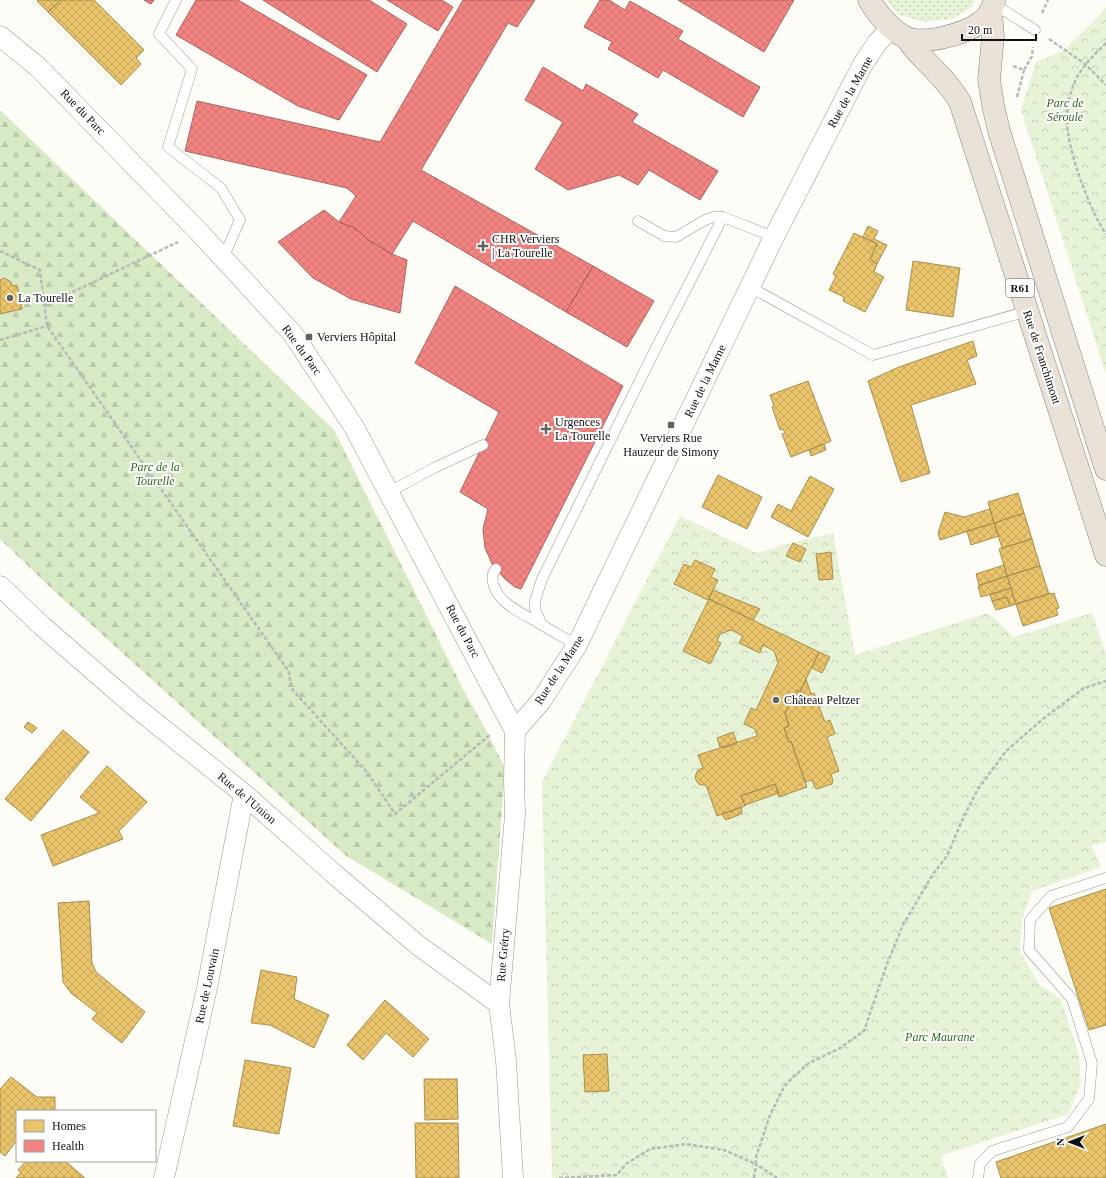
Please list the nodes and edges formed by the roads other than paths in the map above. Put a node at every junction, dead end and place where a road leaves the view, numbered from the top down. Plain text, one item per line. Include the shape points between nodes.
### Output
1 (176, 0) edge
2 (869, 0) edge
3 (993, 5) edge
4 (1035, 30) road end
5 (898, 33) junction
6 (0, 36) edge
7 (723, 217) junction
8 (638, 221) dead end
9 (774, 237) junction
10 (223, 258) junction
11 (750, 287) junction
12 (1028, 311) junction
13 (483, 445) dead end
14 (1106, 469) edge
15 (389, 492) junction
16 (1106, 555) edge
17 (496, 569) dead end
18 (0, 586) edge
19 (542, 625) junction
20 (577, 646) junction
21 (512, 725) junction
22 (244, 794) junction
23 (1106, 878) edge
24 (499, 1004) junction
25 (164, 1178) edge
26 (513, 1178) edge
27 (978, 1178) edge

1 - 10 lane via 159,34 192,69 168,147 221,188 240,220
2 - 5 highway, R61
3 - 4 lane
3 - 5 highway via 981,22 953,35 921,40
3 - 14 highway, R61 via 989,79 999,131
5 - 9 street, Rue de la Marne via 878,43 864,64
5 - 12 highway, Rue de Franchimont / R61 via 946,81 960,102
6 - 10 street, Rue du Parc via 38,67
7 - 8 lane via 705,220 676,237 664,236
7 - 9 lane
7 - 19 lane via 541,582 535,609
9 - 11 street, Rue de la Marne
10 - 15 street, Rue du Parc via 293,334 354,427
11 - 12 lane via 873,355
11 - 20 street, Rue de la Marne
12 - 16 highway, Rue de Franchimont / R61
13 - 15 lane
15 - 21 street, Rue du Parc
17 - 19 lane via 492,578 500,596 516,611
18 - 22 street, Rue de l'Union via 42,626 134,705
19 - 20 lane
20 - 21 street, Rue de la Marne via 541,701
21 - 24 street, Rue Grétry via 515,815
22 - 24 street, Rue de l'Union via 419,946
22 - 25 street, Rue de Louvain via 207,988
23 - 27 lane via 1051,896 1030,920 1029,950 1072,999 1092,1063 1089,1099 1068,1127 992,1151 980,1164
24 - 26 street, Rue Grétry via 506,1060

